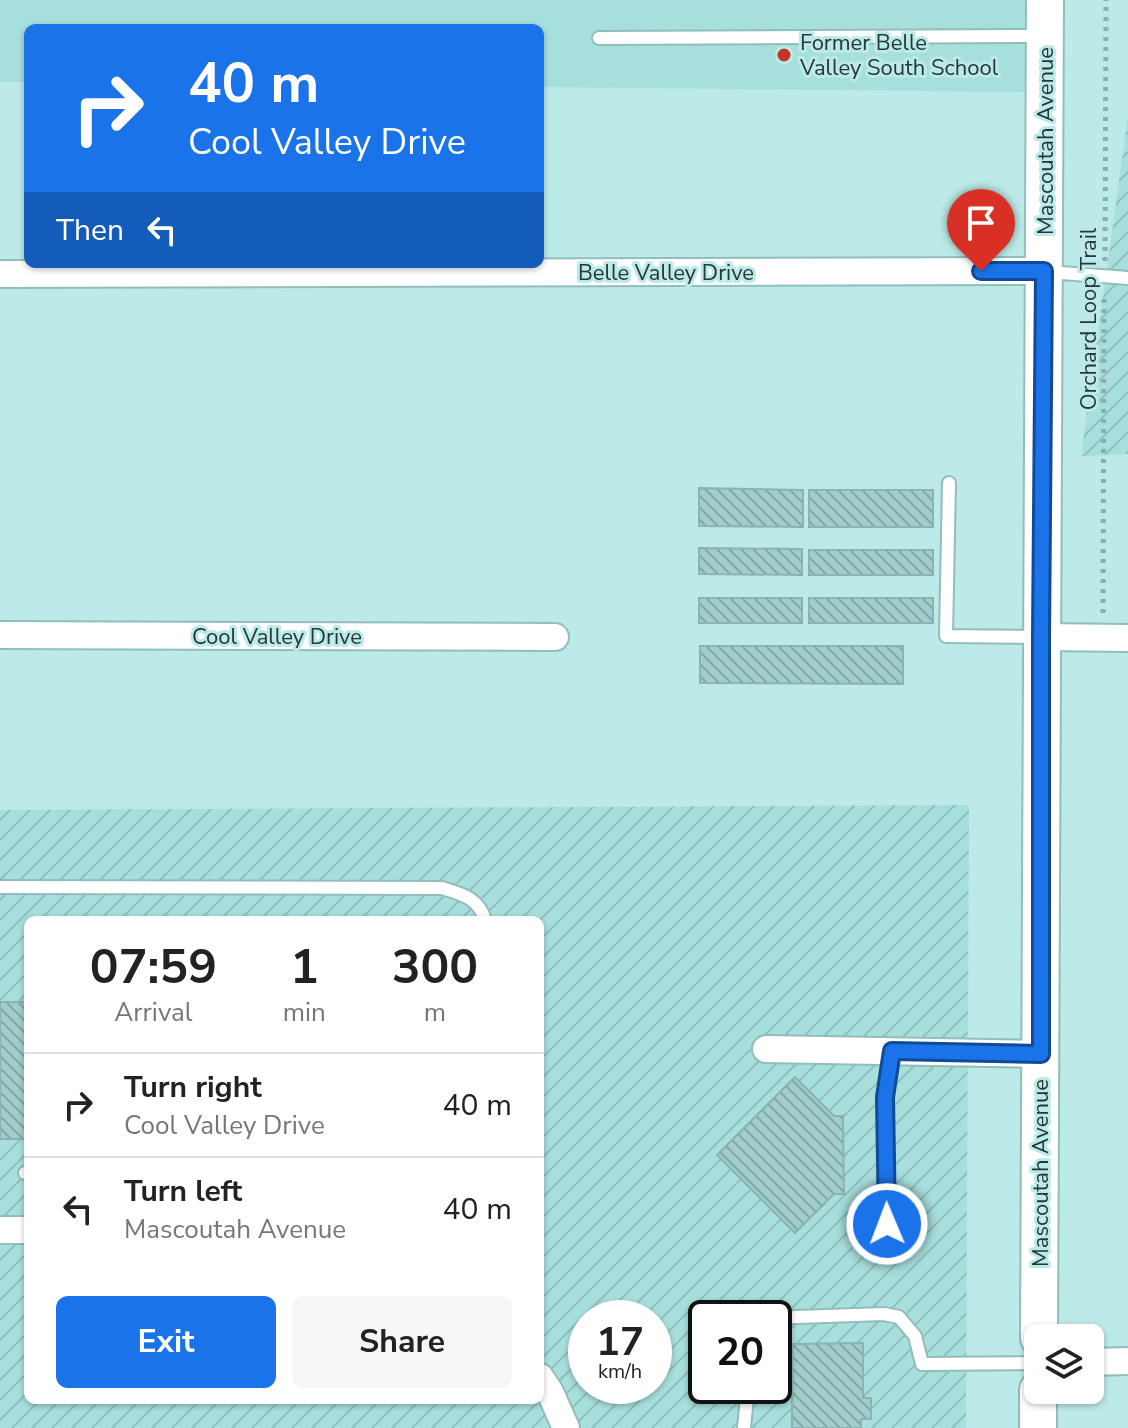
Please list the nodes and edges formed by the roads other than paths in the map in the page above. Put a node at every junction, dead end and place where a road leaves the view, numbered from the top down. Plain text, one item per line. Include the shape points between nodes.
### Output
1 (1045, 0) edge
2 (1045, 36) junction
3 (599, 38) dead end
4 (1044, 271) junction
5 (0, 274) edge
6 (1128, 278) edge
7 (949, 483) dead end
8 (0, 635) edge
9 (555, 637) dead end
10 (1041, 637) junction
11 (1115, 638) edge
12 (0, 887) edge
13 (483, 916) edge
14 (766, 1049) dead end
15 (892, 1051) junction
16 (1041, 1054) junction
17 (0, 1230) edge
18 (24, 1230) edge
19 (887, 1255) dead end
20 (792, 1317) edge
21 (1039, 1324) edge
22 (1128, 1361) edge
23 (1104, 1362) edge
24 (1024, 1363) edge
25 (544, 1383) edge
26 (746, 1404) edge
27 (1038, 1404) edge
28 (566, 1428) edge
29 (744, 1428) edge
30 (1038, 1428) edge

1 - 2 main road, Mascoutah Avenue
2 - 3 lane
2 - 4 main road, Mascoutah Avenue
4 - 5 street, Belle Valley Drive
4 - 6 lane
4 - 10 main road, Mascoutah Avenue
7 - 10 lane via 946,636
8 - 9 street, Cool Valley Drive
10 - 11 street
10 - 16 main road, Mascoutah Avenue
12 - 13 lane via 442,888 475,901
14 - 15 street
15 - 16 street
15 - 19 lane via 885,1097
16 - 21 main road, Mascoutah Avenue
17 - 18 street
20 - 24 lane via 884,1314 899,1317 915,1336 922,1364
22 - 23 street
25 - 28 street
26 - 29 lane
27 - 30 main road

